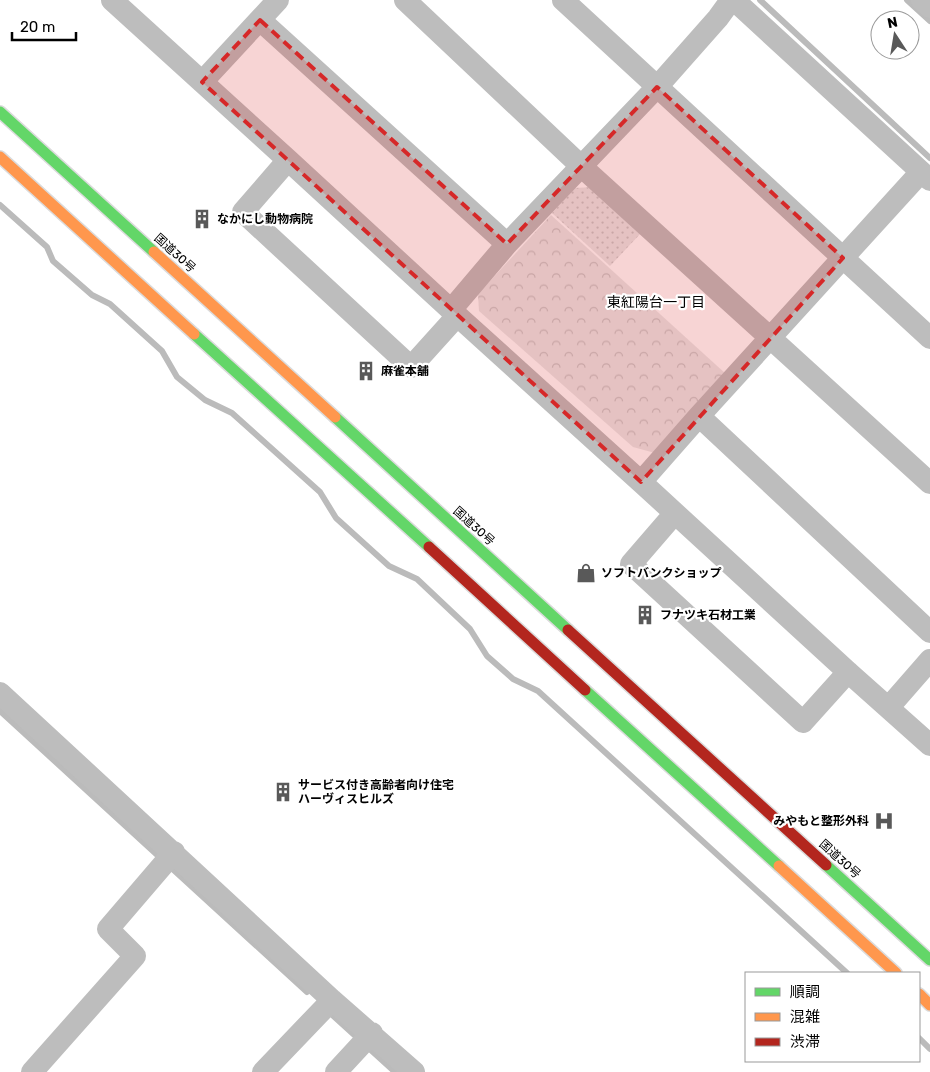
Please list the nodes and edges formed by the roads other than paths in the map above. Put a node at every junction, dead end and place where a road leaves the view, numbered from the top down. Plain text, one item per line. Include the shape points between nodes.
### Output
1 (278, 0) edge
2 (405, 0) edge
3 (563, 0) edge
4 (732, 0) edge
5 (922, 0) edge
6 (120, 3) edge
7 (930, 7) edge
8 (260, 20) junction
9 (202, 82) junction
10 (657, 87) junction
11 (0, 112) edge
12 (0, 157) edge
13 (288, 160) junction
14 (582, 166) junction
15 (925, 176) edge
16 (507, 244) junction
17 (843, 258) junction
18 (454, 313) junction
19 (772, 337) junction
20 (930, 338) edge
21 (699, 416) junction
22 (642, 482) junction
23 (930, 483) edge
24 (675, 513) junction
25 (930, 632) edge
26 (930, 660) edge
27 (848, 672) junction
28 (0, 693) edge
29 (889, 707) junction
30 (930, 745) edge
31 (167, 860) junction
32 (930, 960) edge
33 (895, 972) edge
34 (920, 995) edge
35 (930, 1004) edge
36 (327, 1006) junction
37 (366, 1039) junction
38 (409, 1070) edge
39 (32, 1072) edge
40 (263, 1072) edge
41 (336, 1072) edge

1 - 8 street
2 - 14 street
3 - 10 street
4 - 10 street
4 - 15 street
5 - 7 street
6 - 9 street
8 - 9 street
8 - 16 street
9 - 13 street
10 - 14 street
10 - 17 street
11 - 32 highway, 国道30号
12 - 33 highway
13 - 18 street
13 - 18 street via 242,212 411,367
14 - 16 street
14 - 19 street
15 - 17 street
16 - 18 street
17 - 19 street
17 - 20 street
18 - 22 street
19 - 21 street
19 - 23 street
21 - 22 street
21 - 25 street
22 - 24 street
24 - 27 street
24 - 27 street via 631,564 804,722
26 - 29 street
27 - 29 street
28 - 31 street
29 - 30 street
31 - 36 street
31 - 39 street via 108,928 135,956
34 - 35 highway
36 - 37 street
36 - 40 street
37 - 38 street
37 - 41 street

